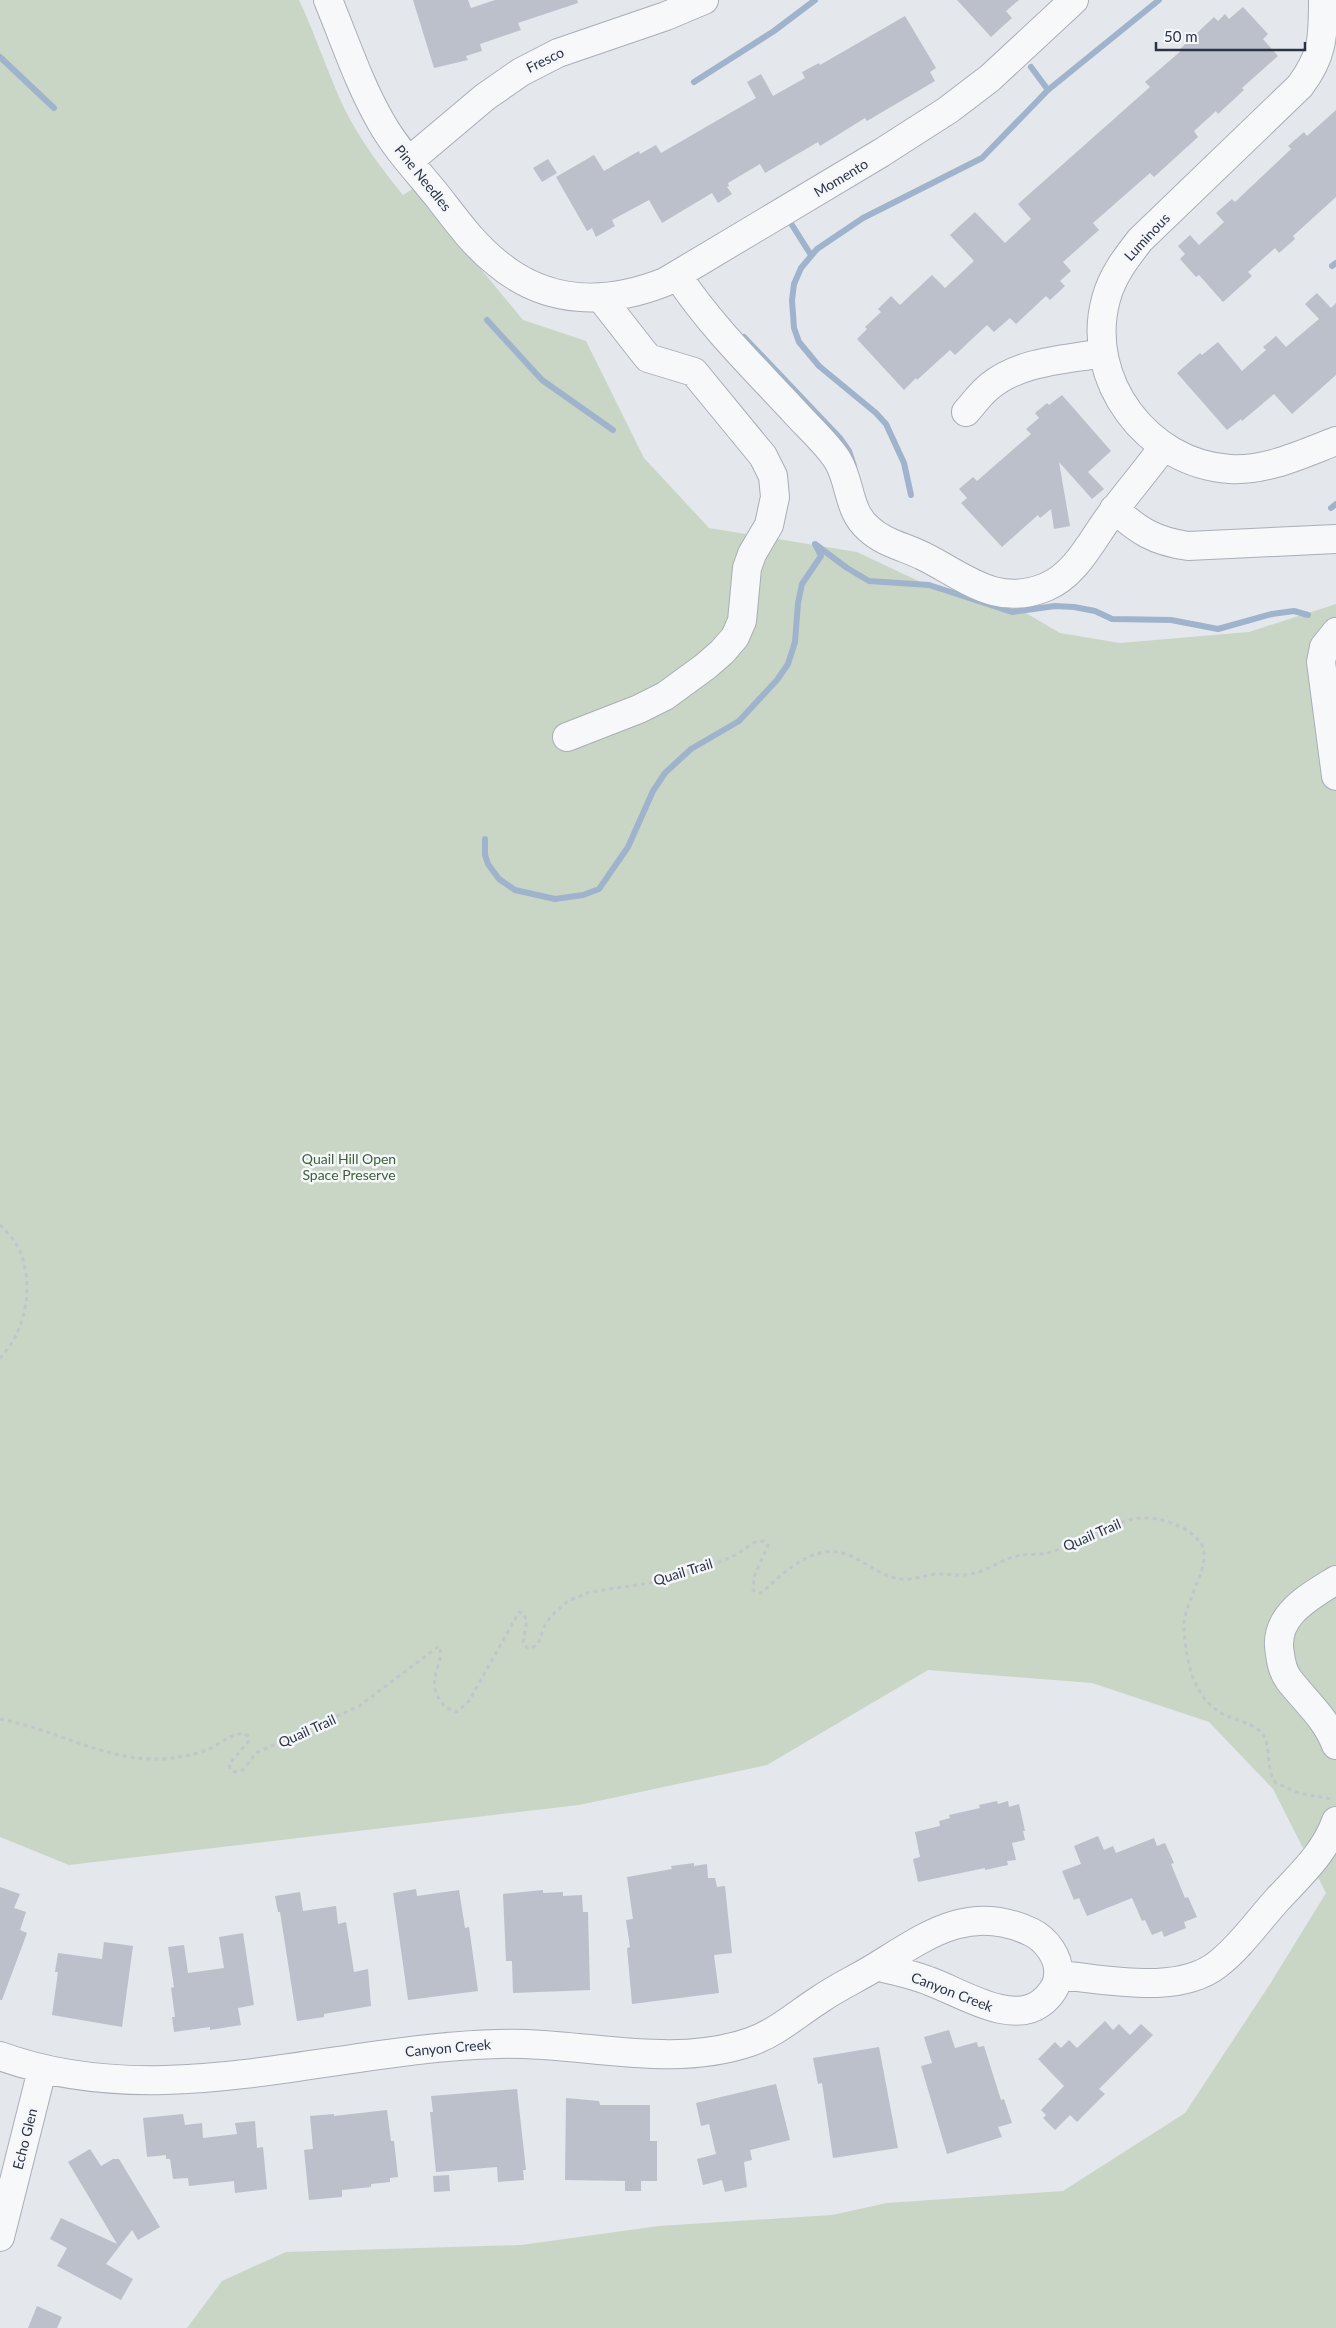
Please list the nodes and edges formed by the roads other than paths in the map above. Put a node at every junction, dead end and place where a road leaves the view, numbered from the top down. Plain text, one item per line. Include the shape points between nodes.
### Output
1 (328, 0) edge
2 (704, 0) edge
3 (1074, 0) edge
4 (1323, 0) edge
5 (409, 161) junction
6 (677, 275) junction
7 (589, 298) junction
8 (1102, 353) junction
9 (966, 412) dead end
10 (1336, 440) edge
11 (1164, 446) junction
12 (1114, 509) junction
13 (1336, 539) edge
14 (1336, 632) edge
15 (567, 737) dead end
16 (1336, 776) edge
17 (1336, 1580) edge
18 (1336, 1744) edge
19 (1336, 1821) edge
20 (877, 1966) junction
21 (1059, 1974) junction
22 (0, 2056) edge
23 (42, 2070) junction
24 (0, 2236) edge

1 - 5 street, Pine Needles via 374,109
2 - 5 street, Fresco via 558,53 521,72 485,97
3 - 6 street, Momento via 990,78 948,110
4 - 8 street, Luminous via 1321,47 1314,67 1300,86 1140,240 1124,261 1112,281 1106,300
5 - 7 street, Pine Needles via 496,263 541,288
6 - 7 street, Momento via 638,293
6 - 12 street via 700,309 838,461 857,515 868,529 885,540 926,557 979,587 1005,594 1026,593 1046,587 1073,568
7 - 15 street via 648,358 694,372 763,456 773,476 775,497 769,525 747,568 742,621 735,637 706,666 665,696
8 - 9 street via 1038,364 1015,372 989,387
8 - 11 street, Luminous via 1110,382 1124,406 1142,429
10 - 11 street, Luminous via 1274,464 1244,469 1200,463
11 - 12 street
12 - 13 street via 1148,536 1188,546
14 - 16 street via 1324,647 1321,662
17 - 18 street via 1295,1608 1285,1621 1279,1643 1285,1673 1322,1718
19 - 21 street via 1318,1855 1227,1957 1204,1974 1162,1983
20 - 21 street, Canyon Creek via 925,1979 1001,2010 1018,2012 1036,2007 1049,1996
20 - 21 street, Canyon Creek via 906,1946 939,1930 971,1921 1002,1922 1040,1937 1048,1946
20 - 23 street, Canyon Creek via 753,2041 710,2052 681,2055 502,2043 442,2046 195,2079 121,2080
22 - 23 street, Canyon Creek
23 - 24 street, Echo Glen

